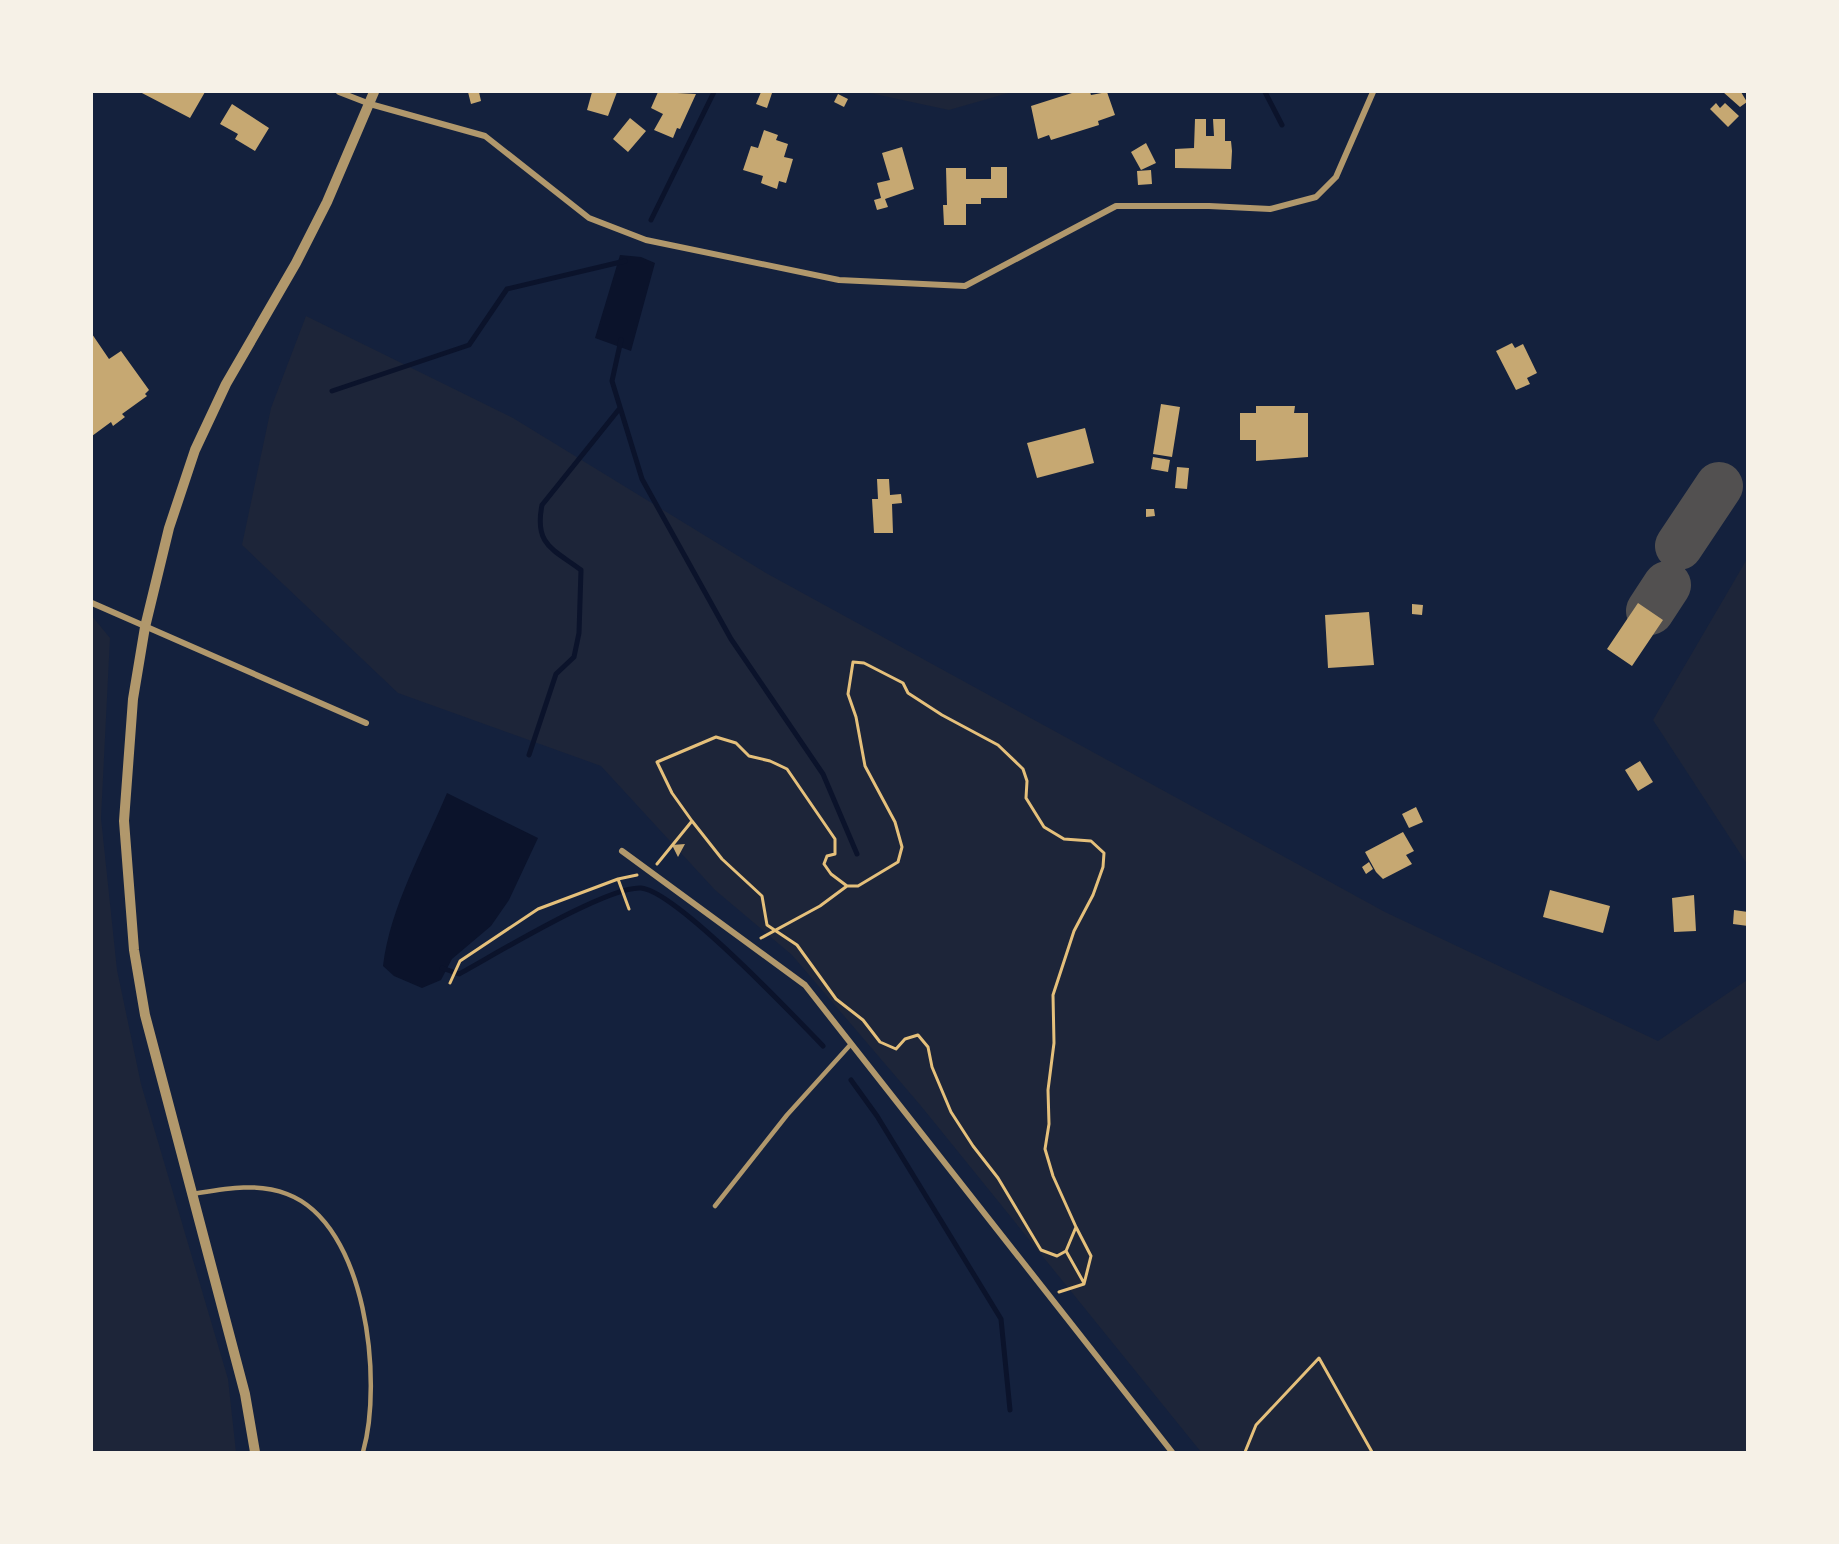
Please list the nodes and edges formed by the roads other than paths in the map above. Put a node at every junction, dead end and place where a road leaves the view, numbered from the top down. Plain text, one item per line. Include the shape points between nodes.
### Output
1 (339, 92) edge
2 (374, 92) edge
3 (1373, 92) edge
4 (370, 104) junction
5 (92, 603) edge
6 (145, 627) junction
7 (366, 723) dead end
8 (622, 851) dead end
9 (851, 1044) junction
10 (192, 1194) junction
11 (715, 1206) dead end
12 (255, 1452) edge
13 (363, 1452) edge
14 (1172, 1452) edge

1 - 4 street
2 - 4 street
3 - 4 street via 1336,177 1316,197 1270,209 1116,206 965,286 839,280 646,240 589,218 485,136
4 - 6 street via 302,253 226,384 195,450 169,528
5 - 6 street
6 - 7 street
6 - 10 street via 127,768 126,873 145,1015
8 - 9 street via 805,985
9 - 11 lane via 787,1115
9 - 14 street
10 - 12 street via 245,1394
10 - 13 lane via 252,1187 286,1193 302,1201 331,1232 352,1274 367,1322 372,1391

